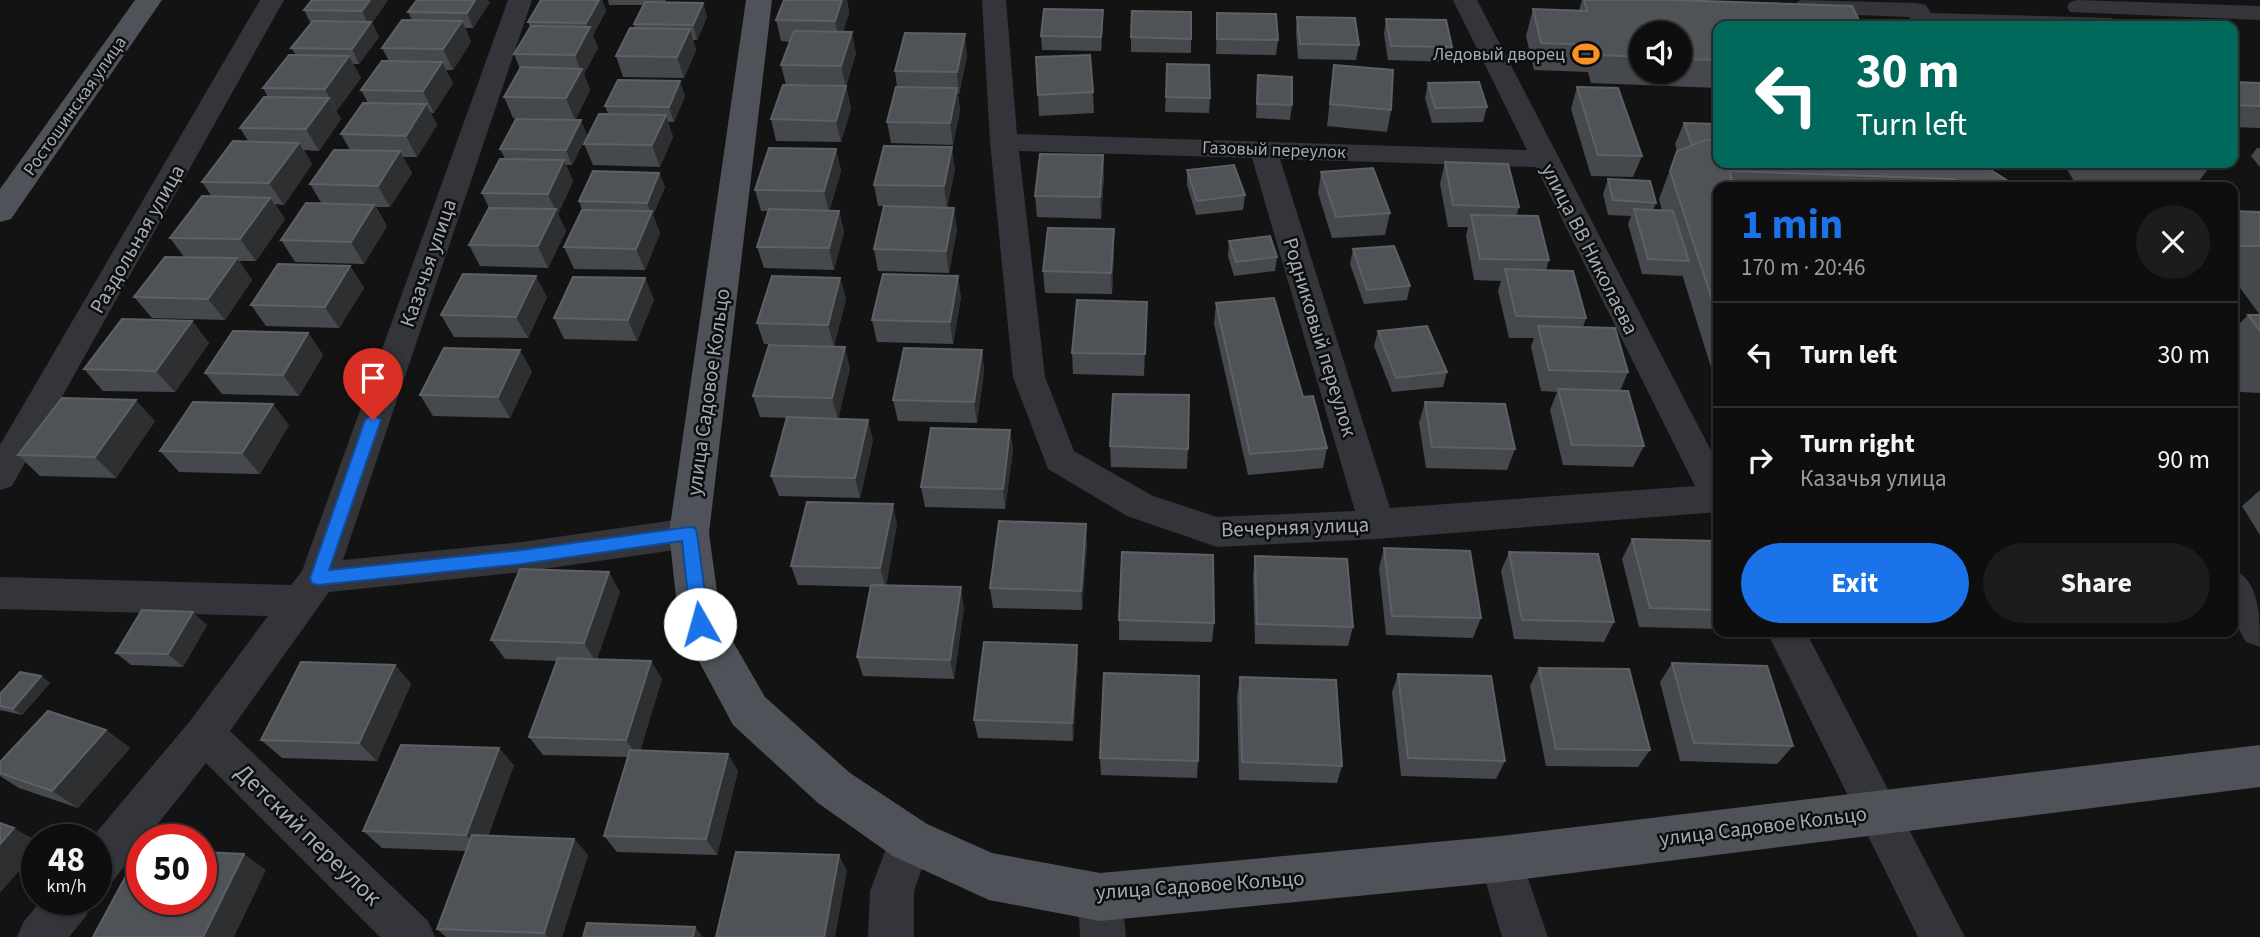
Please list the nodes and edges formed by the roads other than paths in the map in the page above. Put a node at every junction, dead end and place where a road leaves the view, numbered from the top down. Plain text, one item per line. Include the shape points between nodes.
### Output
1 (149, 0) edge
2 (272, 0) edge
3 (520, 0) edge
4 (760, 0) edge
5 (994, 0) edge
6 (1465, 0) edge
7 (1778, 5) edge
8 (1885, 12) edge
9 (2260, 13) edge
10 (2150, 18) edge
11 (2191, 18) edge
12 (2104, 20) edge
13 (2209, 21) edge
14 (2239, 26) edge
15 (1004, 142) junction
16 (1263, 150) junction
17 (1544, 159) junction
18 (0, 212) edge
19 (0, 476) edge
20 (1713, 487) edge
21 (1713, 497) edge
22 (1377, 524) junction
23 (689, 533) junction
24 (310, 589) junction
25 (0, 593) edge
26 (2238, 593) edge
27 (2260, 630) edge
28 (1789, 637) edge
29 (204, 734) junction
30 (2260, 766) edge
31 (1877, 811) junction
32 (910, 840) junction
33 (112, 847) edge
34 (1501, 859) junction
35 (58, 915) edge
36 (1101, 917) edge
37 (40, 937) edge
38 (412, 937) edge
39 (891, 937) edge
40 (1525, 937) edge
41 (1942, 937) edge

1 - 18 main road, Ростошинская улица
2 - 19 street, Раздольная улица
3 - 24 street, Казачья улица
4 - 23 main road, улица Садовое Кольцо
5 - 15 street, Вечерняя улица
6 - 17 street, улица ВВ Николаева
7 - 8 street
8 - 12 street
9 - 14 street
10 - 11 street
10 - 12 street
11 - 13 street
15 - 16 street, Газовый переулок
15 - 22 street, Вечерняя улица via 1029,377 1060,459 1140,506 1217,532
16 - 17 street, Газовый переулок
16 - 22 street, Родниковый переулок
17 - 20 street, улица ВВ Николаева
21 - 22 street, Вечерняя улица
23 - 24 street
23 - 32 main road, улица Садовое Кольцо via 700,624 749,711 834,788
24 - 25 street
24 - 29 street, Казачья улица
26 - 27 street
28 - 31 street
29 - 33 street, Казачья улица
29 - 38 street, Детский переулок
30 - 31 main road, улица Садовое Кольцо
31 - 34 main road, улица Садовое Кольцо
31 - 41 street
32 - 36 main road, улица Садовое Кольцо via 989,876
32 - 39 street via 892,891
34 - 36 main road, улица Садовое Кольцо
34 - 40 street
35 - 37 street

